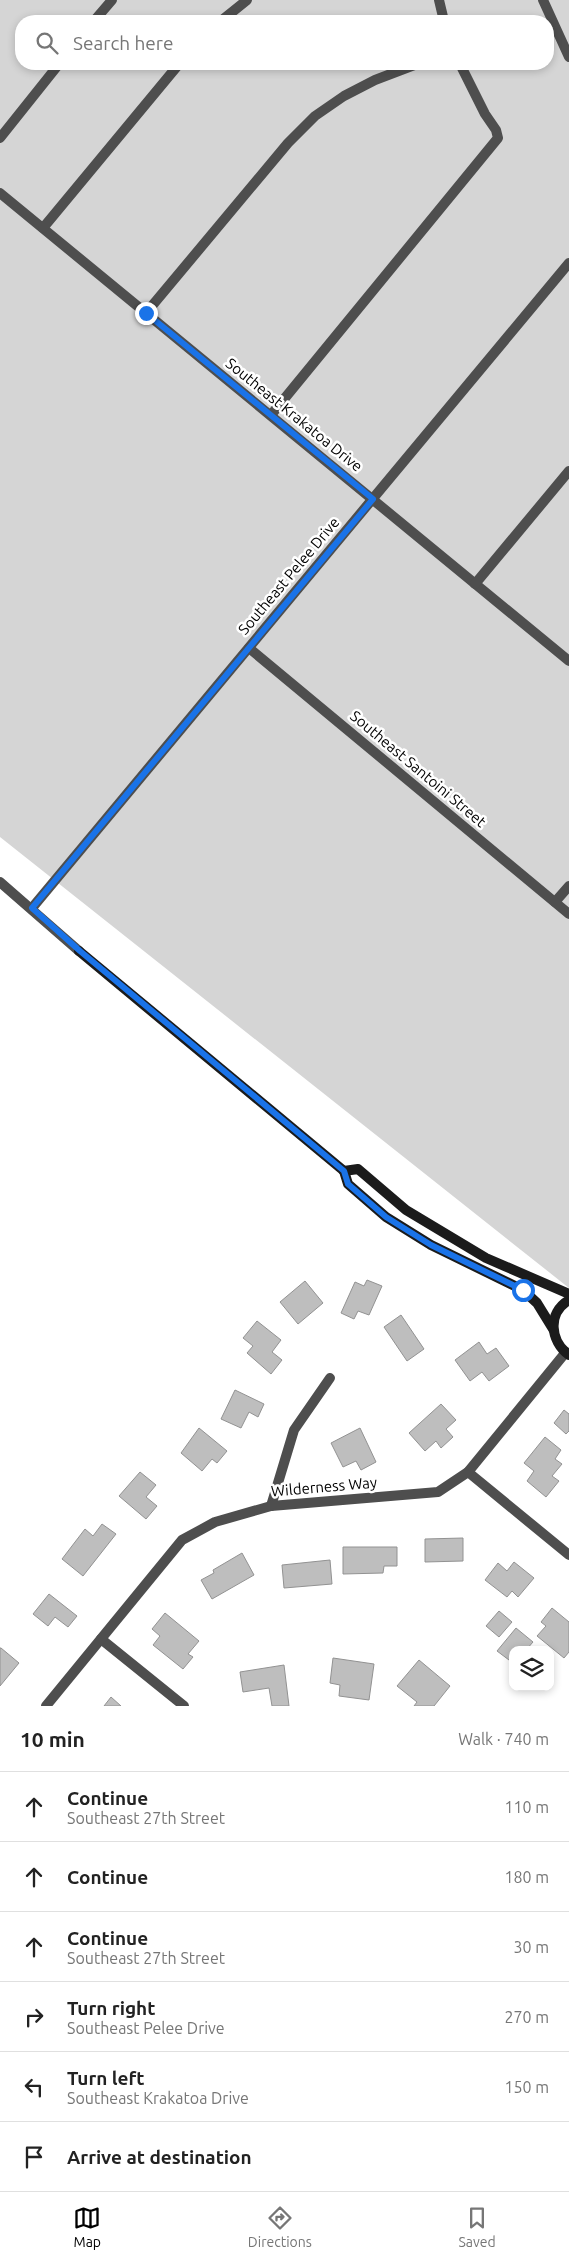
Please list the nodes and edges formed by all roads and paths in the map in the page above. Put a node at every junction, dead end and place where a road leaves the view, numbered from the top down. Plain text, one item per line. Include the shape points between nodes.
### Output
1 (112, 0) edge
2 (248, 0) edge
3 (439, 0) edge
4 (543, 0) edge
5 (99, 15) edge
6 (229, 15) edge
7 (443, 15) edge
8 (550, 15) edge
9 (554, 24) edge
10 (569, 57) edge
11 (54, 70) edge
12 (174, 70) edge
13 (401, 70) edge
14 (463, 70) edge
15 (0, 138) edge
16 (0, 192) edge
17 (43, 228) junction
18 (569, 263) edge
19 (146, 313) junction
20 (271, 415) junction
21 (569, 471) edge
22 (373, 499) junction
23 (475, 584) junction
24 (249, 648) junction
25 (569, 661) edge
26 (0, 882) edge
27 (569, 886) edge
28 (555, 902) junction
29 (32, 908) junction
30 (569, 914) edge
31 (80, 951) joint
32 (344, 1171) junction
33 (569, 1294) edge
34 (569, 1300) edge
35 (553, 1329) junction
36 (568, 1354) edge
37 (330, 1378) dead end
38 (468, 1472) junction
39 (270, 1506) junction
40 (569, 1555) edge
41 (101, 1639) junction
42 (46, 1706) edge
43 (184, 1706) edge

1 - 5 street
2 - 6 street
3 - 7 street
4 - 8 street
9 - 10 street
11 - 15 street
12 - 17 street
13 - 19 street via 344,96 315,116 288,143
14 - 20 street via 498,138
16 - 17 street, Southeast Krakatoa Drive
17 - 19 street, Southeast Krakatoa Drive
18 - 22 street, Southeast Pelee Drive
19 - 20 street, Southeast Krakatoa Drive
20 - 22 street, Southeast Krakatoa Drive
21 - 23 street
22 - 23 street, Southeast Krakatoa Drive
22 - 24 street, Southeast Pelee Drive
23 - 25 street, Southeast Krakatoa Drive
24 - 28 street, Southeast Santoini Street
24 - 29 street, Southeast Pelee Drive
26 - 29 street
27 - 28 street
28 - 30 street, Southeast Santoini Street
29 - 31 street
31 - 32 main road
32 - 33 main road via 358,1169 406,1210 486,1258
32 - 35 main road via 348,1184 386,1217 431,1245 523,1290 537,1303
34 - 35 main road via 559,1309
35 - 36 main road via 555,1339
36 - 38 street, Wilderness Way
37 - 39 street via 294,1430
38 - 39 street, Wilderness Way via 438,1492
38 - 40 street
39 - 41 street, Wilderness Way via 216,1522 182,1540
41 - 42 street, Wilderness Way
41 - 43 street

